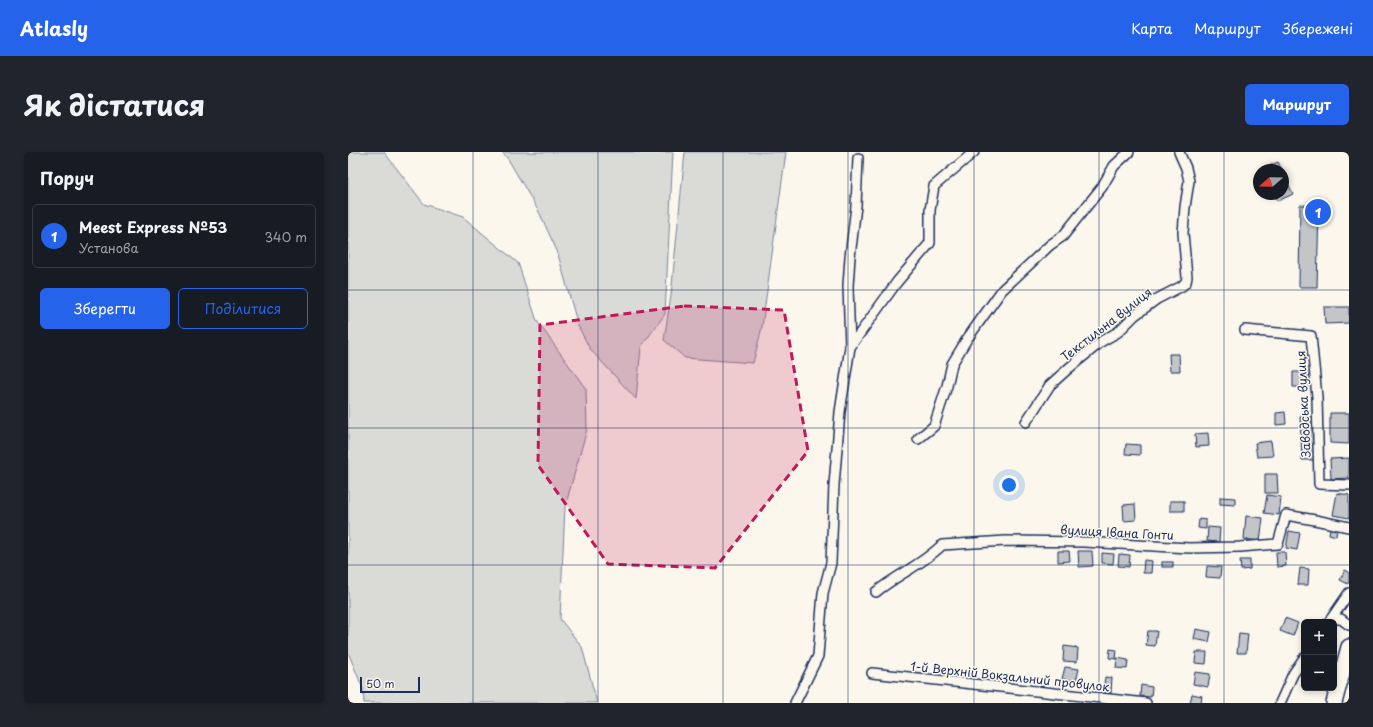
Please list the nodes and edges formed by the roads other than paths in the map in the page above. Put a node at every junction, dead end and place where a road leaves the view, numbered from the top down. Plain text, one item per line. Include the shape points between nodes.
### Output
1 (974, 152) edge
2 (1129, 152) edge
3 (1179, 152) edge
4 (858, 158) dead end
5 (1245, 330) dead end
6 (850, 347) junction
7 (1026, 422) dead end
8 (918, 439) dead end
9 (1349, 485) edge
10 (1349, 527) edge
11 (876, 592) dead end
12 (1349, 593) edge
13 (1331, 619) edge
14 (1337, 619) edge
15 (1349, 625) edge
16 (1349, 647) edge
17 (1301, 662) edge
18 (872, 673) dead end
19 (795, 703) edge
20 (1146, 703) edge
21 (1280, 703) edge
22 (1334, 703) edge

1 - 6 street via 934,186 930,210 930,243 897,282
2 - 8 street via 1114,166 1102,187 1063,236 1002,290 952,364 934,426
3 - 7 street, Текстильна вулиця via 1189,181 1183,233 1186,282 1157,299 1118,332 1102,341 1068,368 1050,385
4 - 6 street via 848,286
5 - 9 street, Заводська вулиця via 1311,336 1317,397 1318,484
6 - 19 street via 840,412 831,563 823,592 818,656
10 - 11 street, вулиця Івана Гонти via 1286,515 1278,544 1240,547 1190,548 1006,541 942,545 931,556
12 - 13 street
14 - 15 street via 1341,619
16 - 22 main road
17 - 21 street
18 - 20 street, 1-й Верхній Вокзальний провулок

